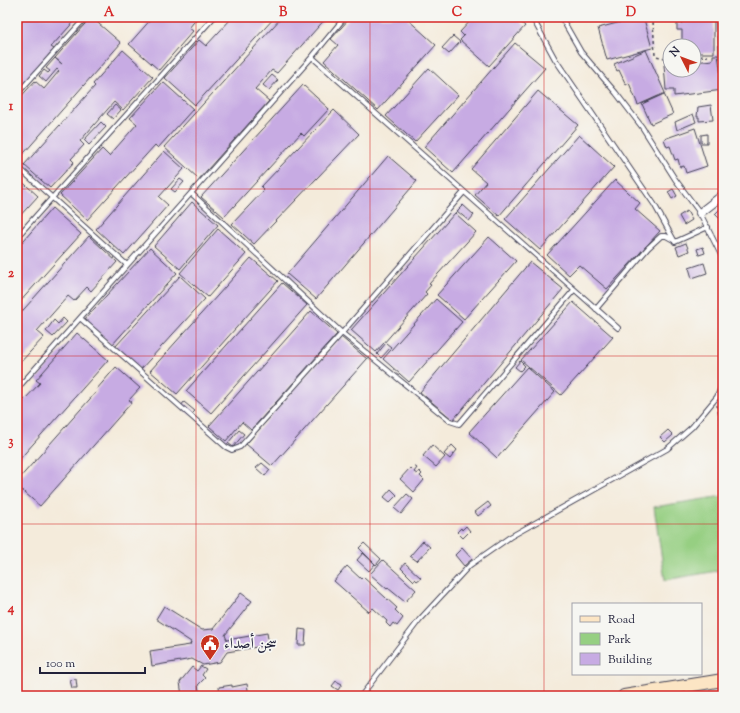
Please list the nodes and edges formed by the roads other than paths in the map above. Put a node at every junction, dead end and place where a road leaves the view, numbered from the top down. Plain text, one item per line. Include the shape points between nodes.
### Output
1 (86, 17) edge
2 (214, 17) edge
3 (532, 17) edge
4 (561, 17) edge
5 (343, 18) edge
6 (312, 57) junction
7 (17, 94) edge
8 (17, 166) edge
9 (464, 192) junction
10 (191, 194) junction
11 (723, 195) edge
12 (52, 197) junction
13 (700, 214) junction
14 (708, 227) junction
15 (17, 237) edge
16 (675, 242) junction
17 (723, 259) edge
18 (127, 264) junction
19 (574, 290) junction
20 (596, 309) junction
21 (80, 318) junction
22 (618, 328) dead end
23 (342, 333) junction
24 (723, 383) edge
25 (17, 389) edge
26 (723, 680) edge
27 (361, 696) edge
28 (624, 696) edge

1 - 7 lane
2 - 12 lane
3 - 16 lane via 555,59 654,204
4 - 13 lane via 581,52 642,127
5 - 6 lane
6 - 9 lane
6 - 10 lane
8 - 12 lane
9 - 19 lane
9 - 23 lane
10 - 18 lane
10 - 23 lane
11 - 13 street
12 - 15 lane
12 - 18 lane
13 - 14 lane
14 - 16 lane
14 - 17 lane
16 - 20 lane via 661,236
18 - 21 lane
19 - 20 lane
19 - 23 lane via 459,424 450,421
20 - 22 lane
21 - 23 lane via 232,450 240,447
21 - 25 lane
24 - 27 lane via 717,397 692,427 667,450 510,537 470,565 420,619
26 - 28 main road

